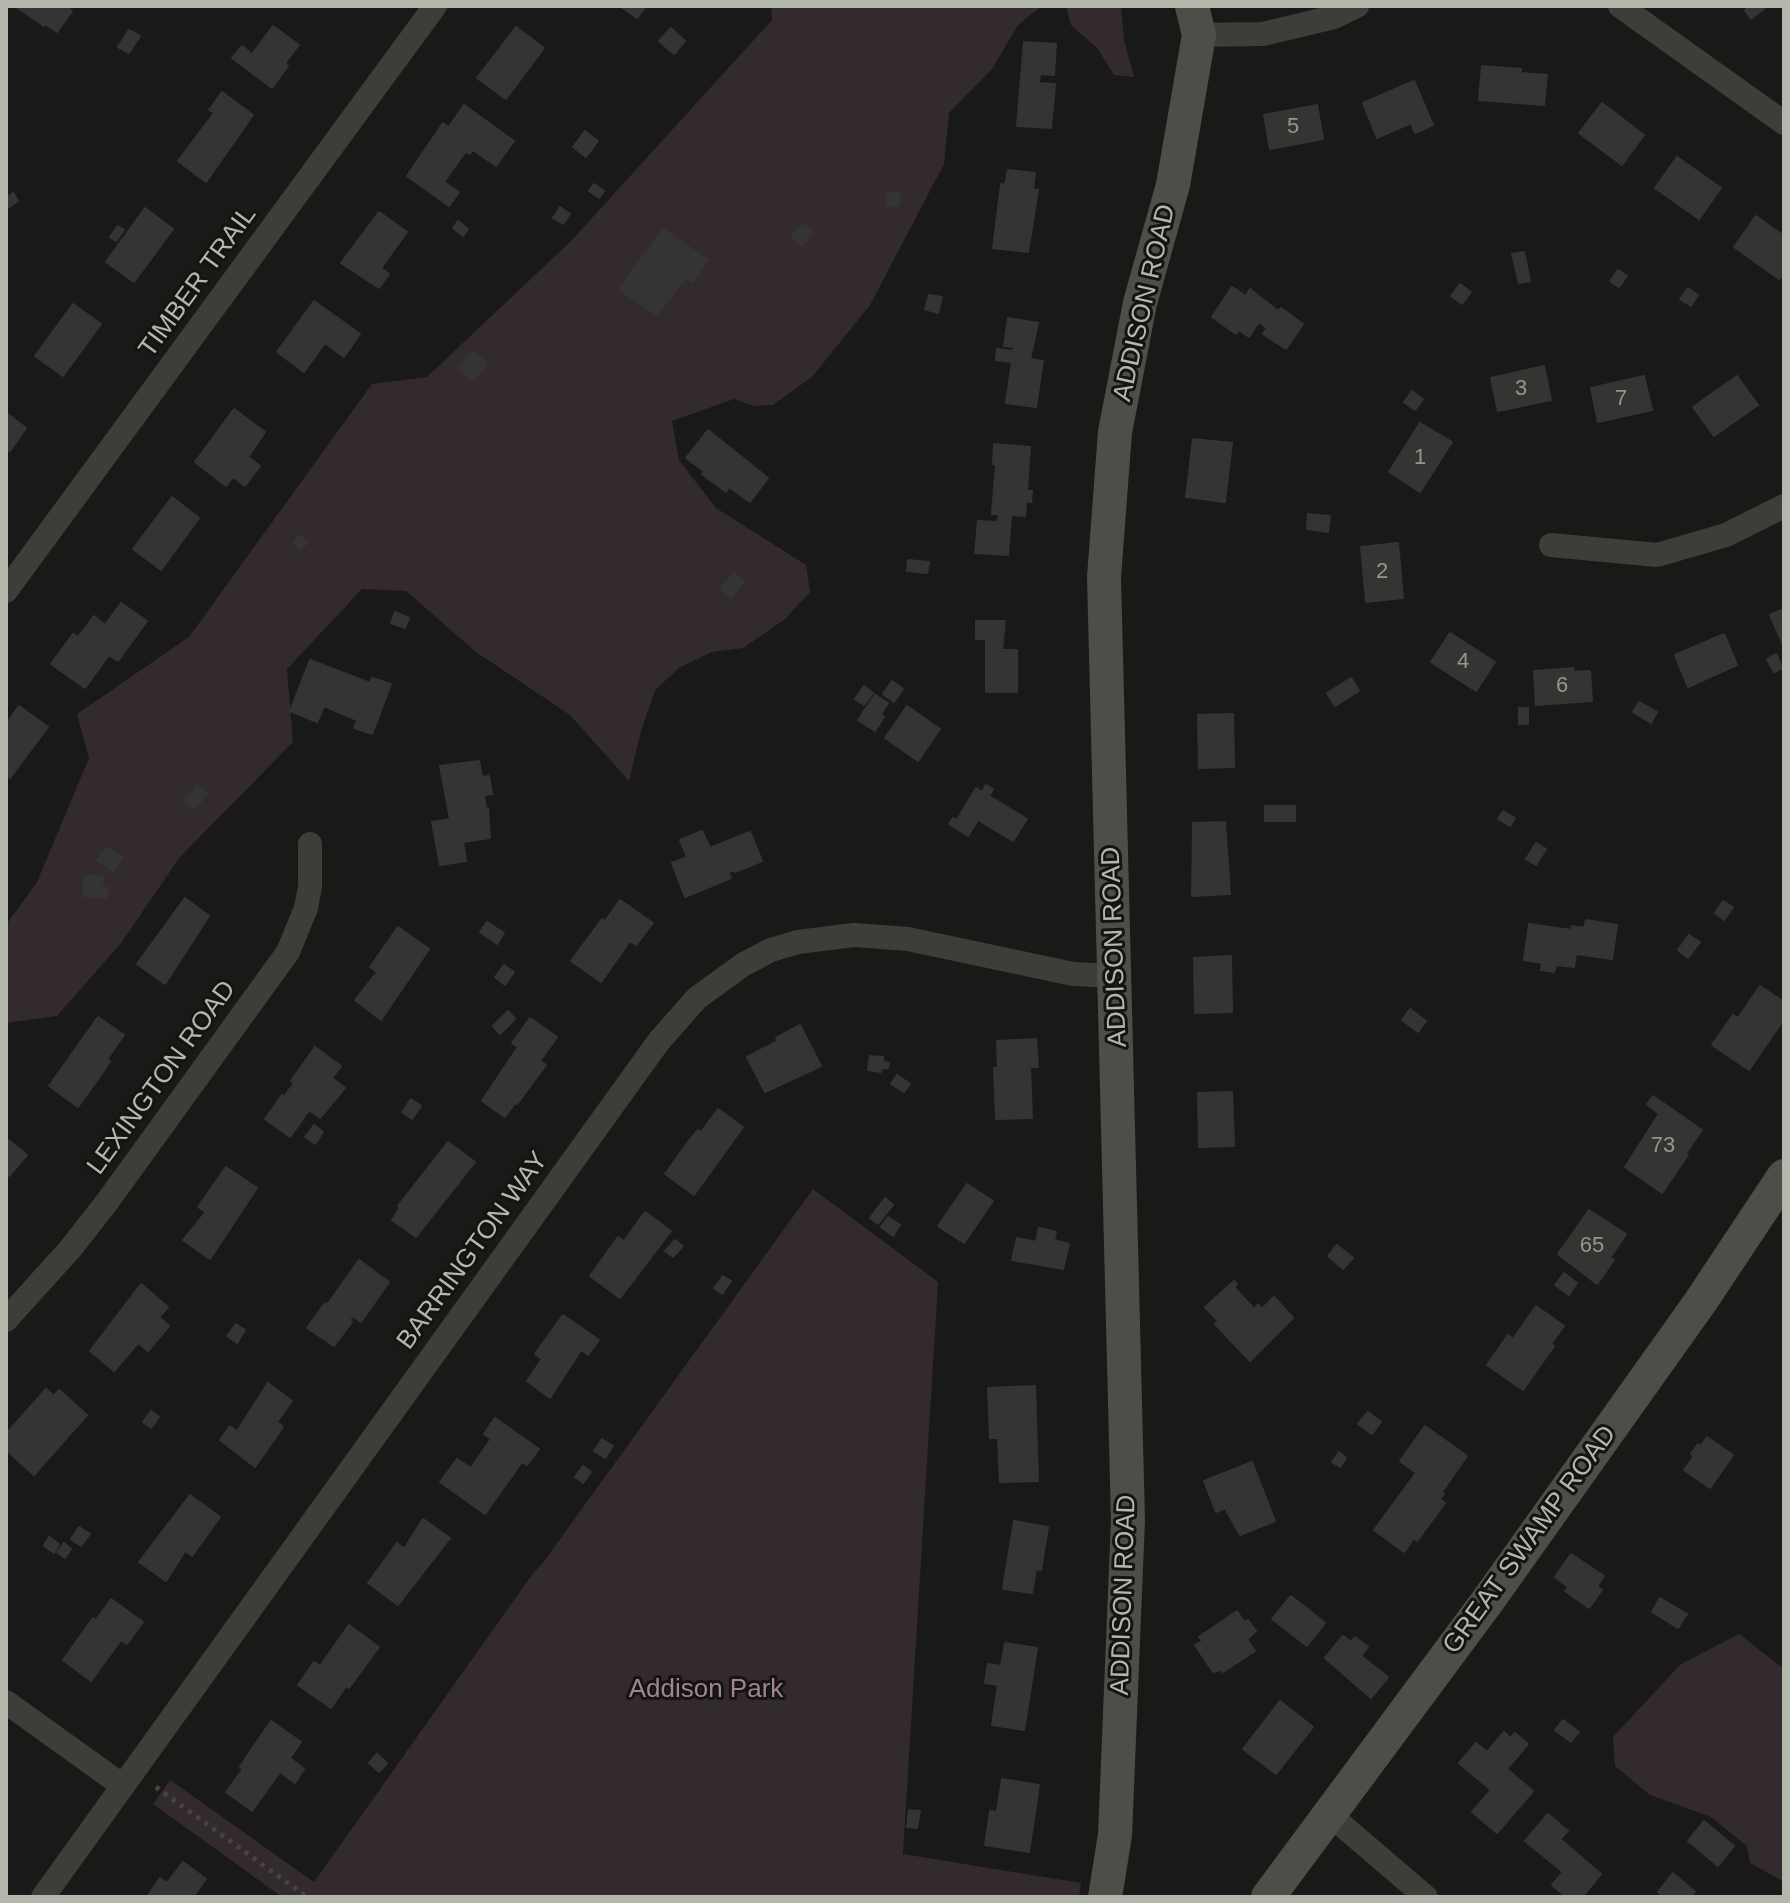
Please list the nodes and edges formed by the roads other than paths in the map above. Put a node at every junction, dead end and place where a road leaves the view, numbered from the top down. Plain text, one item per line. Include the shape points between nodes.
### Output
1 (435, 6) edge
2 (1357, 6) edge
3 (1620, 6) edge
4 (1195, 20) edge
5 (1784, 123) edge
6 (1784, 506) edge
7 (1551, 545) dead end
8 (6, 591) edge
9 (310, 844) dead end
10 (1116, 976) junction
11 (1784, 1176) edge
12 (6, 1320) edge
13 (6, 1702) edge
14 (123, 1786) junction
15 (1330, 1815) junction
16 (43, 1897) edge
17 (1105, 1897) edge
18 (1268, 1897) edge
19 (1426, 1897) edge

1 - 8 street, TIMBER TRAIL
2 - 4 street via 1263,34
3 - 5 street
4 - 10 main road, ADDISON ROAD via 1173,185 1140,303 1115,432 1104,577
6 - 7 street via 1726,535 1657,555
9 - 12 street, LEXINGTON ROAD via 308,897 288,952 107,1202
10 - 14 street, BARRINGTON WAY via 1073,974 908,939 854,935 771,950 697,998 659,1041
10 - 17 main road, ADDISON ROAD via 1128,1520 1115,1835
11 - 15 main road, GREAT SWAMP ROAD via 1701,1301
13 - 14 street
14 - 16 street, BARRINGTON WAY
15 - 18 main road, GREAT SWAMP ROAD
15 - 19 street

